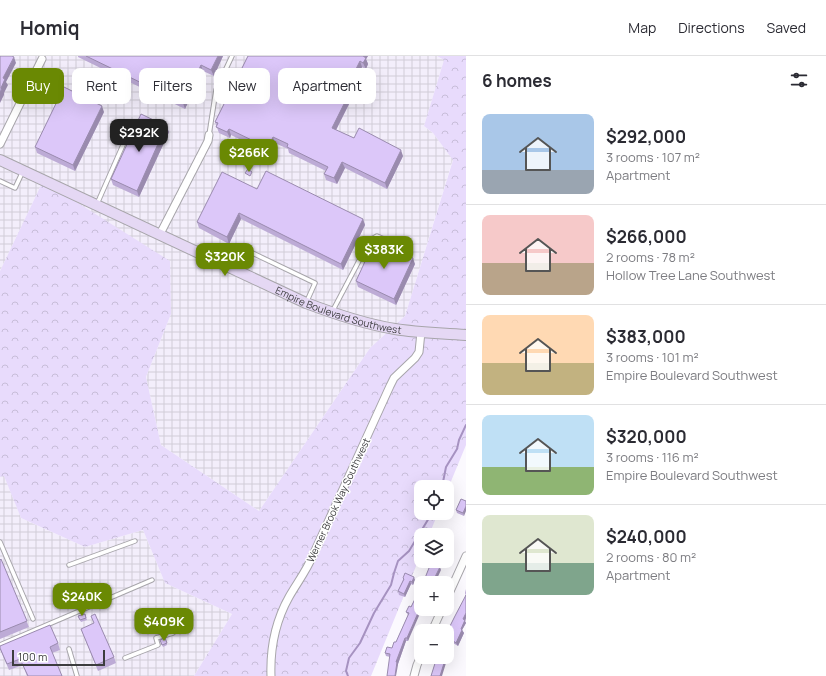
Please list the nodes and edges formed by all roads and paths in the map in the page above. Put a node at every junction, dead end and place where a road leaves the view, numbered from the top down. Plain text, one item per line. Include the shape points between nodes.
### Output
1 (232, 56) edge
2 (42, 57) edge
3 (130, 128) dead end
4 (209, 135) joint
5 (0, 144) edge
6 (0, 160) edge
7 (23, 170) junction
8 (0, 181) edge
9 (96, 205) junction
10 (160, 234) junction
11 (404, 248) dead end
12 (233, 268) junction
13 (306, 303) junction
14 (332, 312) junction
15 (421, 332) junction
16 (466, 334) edge
17 (135, 541) dead end
18 (0, 542) edge
19 (466, 556) edge
20 (69, 565) dead end
21 (152, 580) dead end
22 (454, 583) edge
23 (33, 619) dead end
24 (173, 633) dead end
25 (0, 645) edge
26 (69, 649) dead end
27 (125, 658) dead end
28 (417, 664) edge
29 (77, 676) edge
30 (271, 676) edge
31 (414, 676) edge

1 - 4 lane via 216,90
2 - 5 street
3 - 9 lane
4 - 10 street
6 - 7 street, Empire Boulevard Southwest
7 - 8 lane via 15,188
7 - 9 street, Empire Boulevard Southwest
9 - 10 street, Empire Boulevard Southwest
10 - 12 street, Empire Boulevard Southwest
11 - 14 lane via 377,236 373,237
12 - 13 street, Empire Boulevard Southwest
12 - 13 lane via 242,248 315,283
13 - 14 street, Empire Boulevard Southwest
14 - 15 street, Empire Boulevard Southwest via 362,322
15 - 16 street, Empire Boulevard Southwest
15 - 30 street, Werner Brook Way Southwest via 419,352 390,386 311,561 279,618 273,638
17 - 20 lane
18 - 23 lane
19 - 22 street
21 - 25 lane
24 - 27 lane via 156,638 158,644
26 - 29 lane
28 - 31 street

